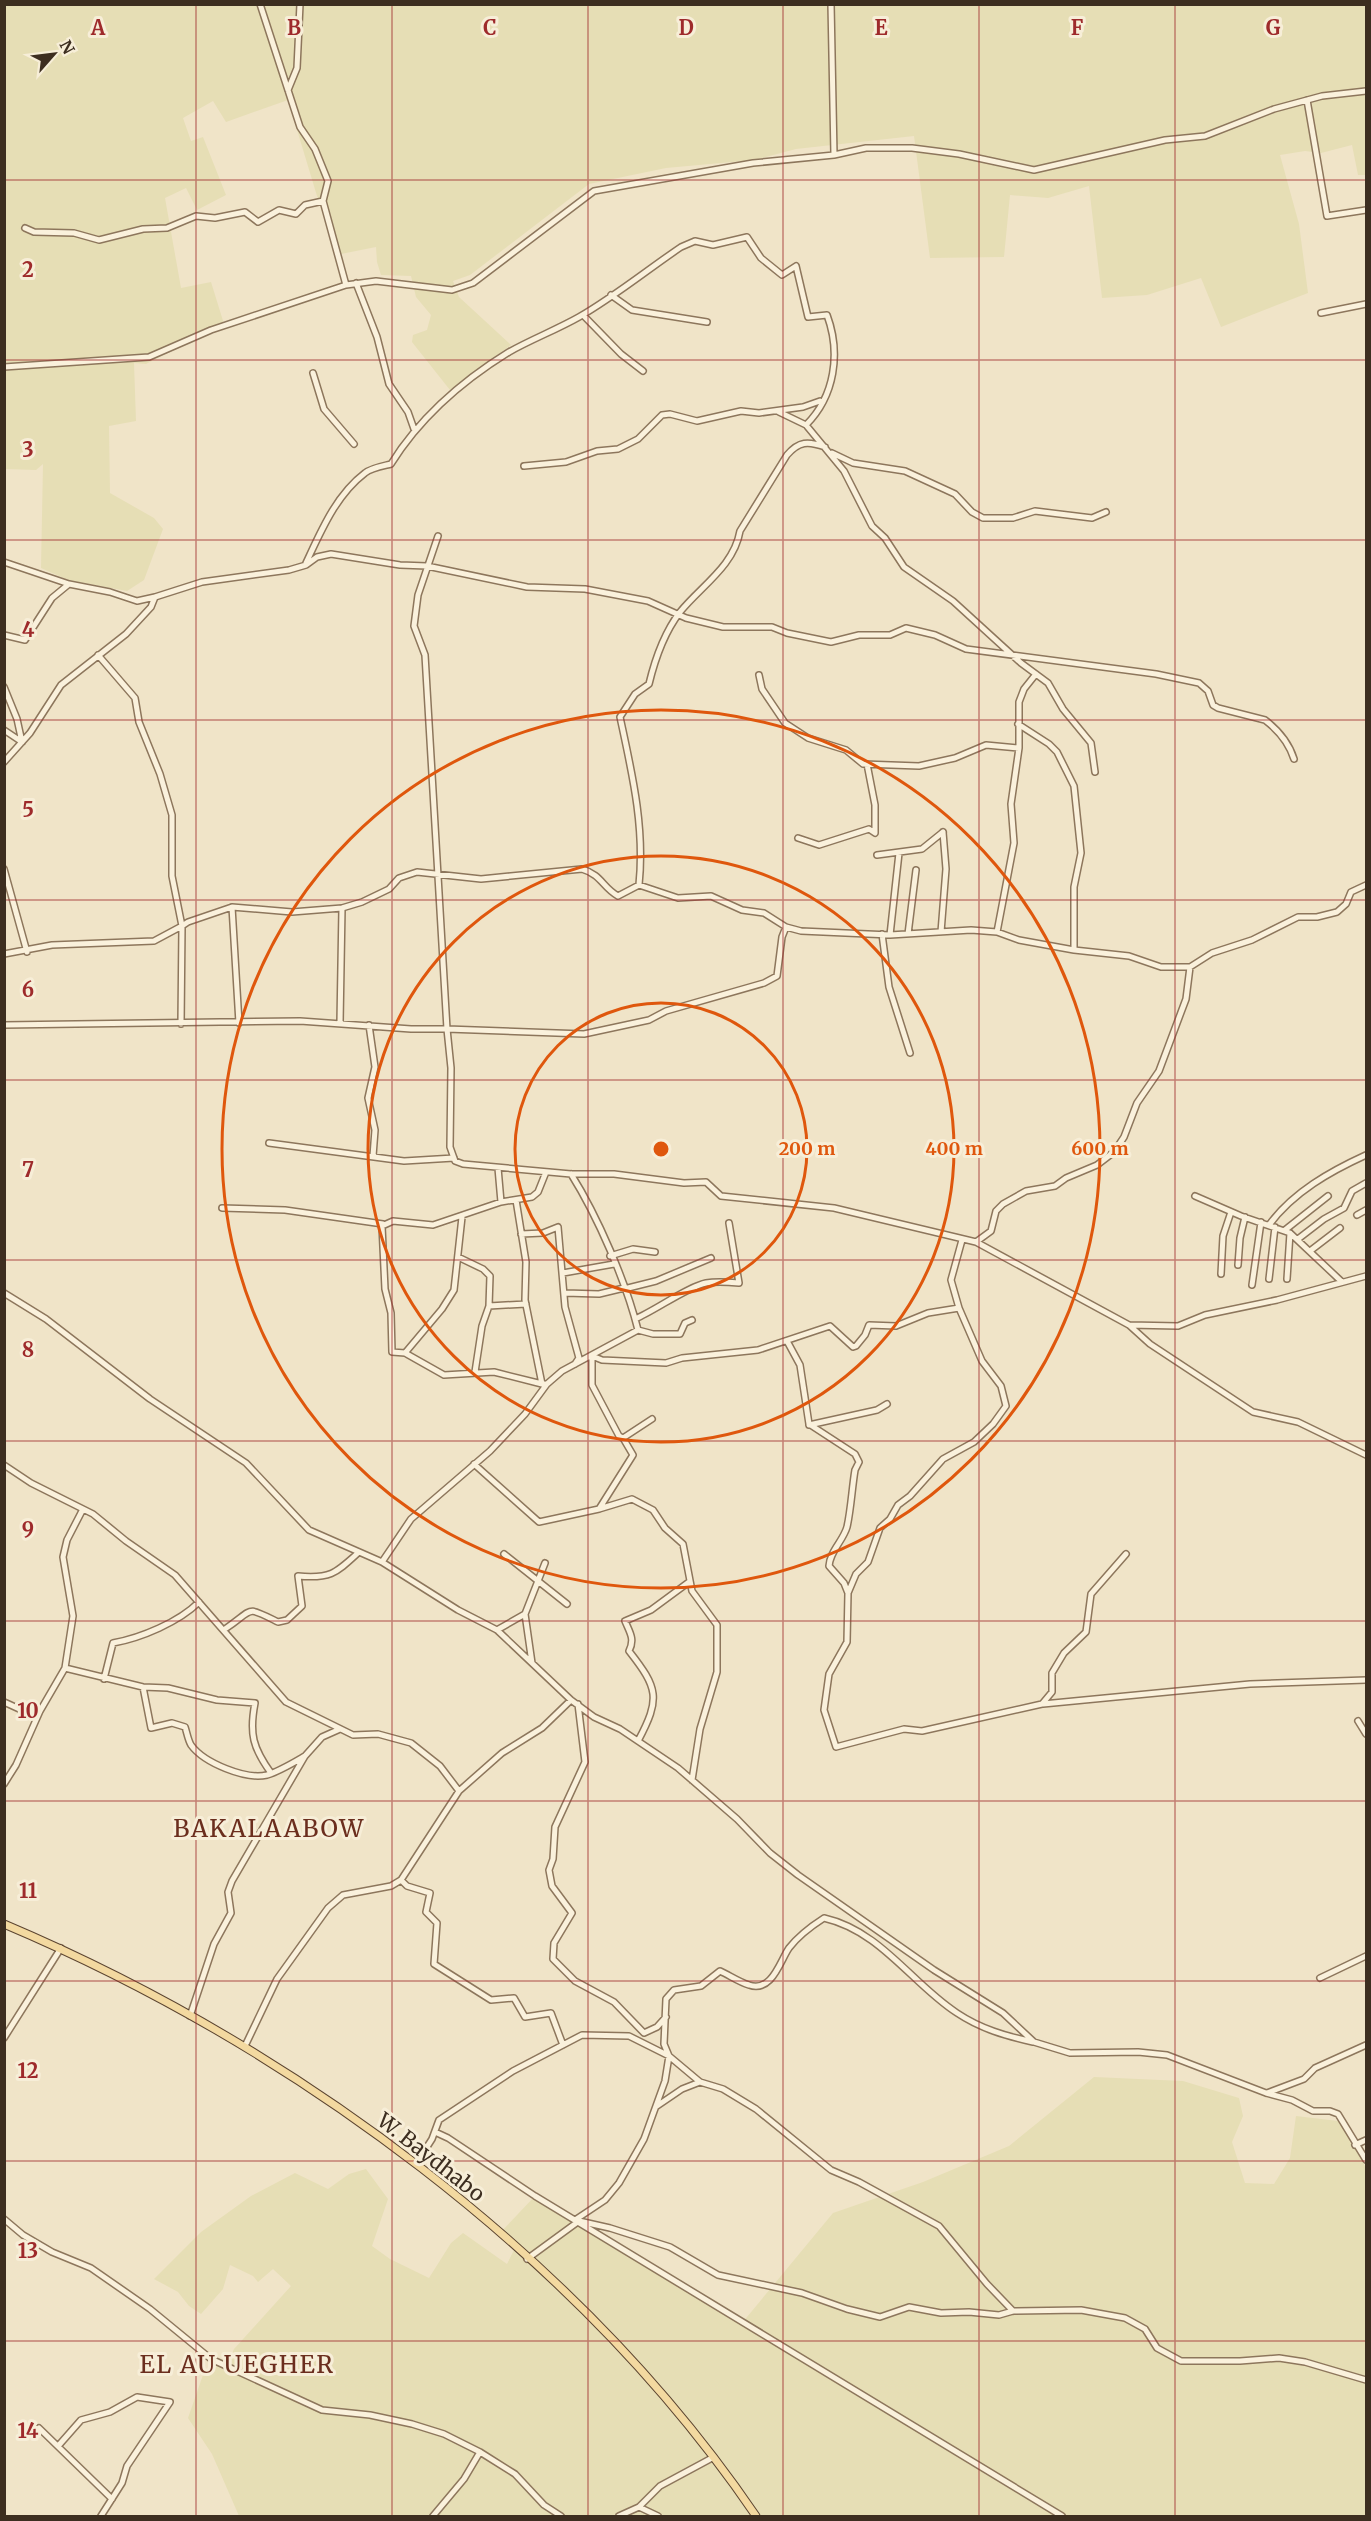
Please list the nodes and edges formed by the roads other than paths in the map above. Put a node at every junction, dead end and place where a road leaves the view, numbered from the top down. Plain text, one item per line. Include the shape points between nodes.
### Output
1 (260, 4) edge
2 (300, 4) edge
3 (831, 4) edge
4 (288, 90) junction
5 (1366, 91) edge
6 (1307, 100) junction
7 (834, 155) junction
8 (323, 201) junction
9 (1366, 210) edge
10 (25, 228) dead end
11 (356, 283) junction
12 (346, 285) junction
13 (611, 295) junction
14 (1366, 304) edge
15 (1321, 313) dead end
16 (583, 315) junction
17 (707, 322) dead end
18 (4, 367) edge
19 (642, 371) dead end
20 (313, 373) dead end
21 (822, 400) junction
22 (777, 411) junction
23 (806, 425) junction
24 (414, 429) junction
25 (354, 444) dead end
26 (825, 447) junction
27 (524, 466) dead end
28 (1106, 512) dead end
29 (438, 536) dead end
30 (4, 562) edge
31 (306, 565) junction
32 (427, 566) junction
33 (69, 584) junction
34 (155, 597) junction
35 (678, 614) junction
36 (4, 635) edge
37 (1010, 653) junction
38 (98, 656) junction
39 (1036, 674) junction
40 (759, 675) dead end
41 (4, 687) edge
42 (1018, 724) junction
43 (4, 730) edge
44 (22, 742) junction
45 (1019, 748) junction
46 (1294, 759) dead end
47 (4, 762) edge
48 (867, 764) junction
49 (1095, 772) dead end
50 (798, 838) dead end
51 (899, 853) junction
52 (877, 855) dead end
53 (4, 868) edge
54 (916, 870) dead end
55 (438, 873) junction
56 (639, 885) junction
57 (1366, 885) edge
58 (232, 908) junction
59 (342, 908) junction
60 (182, 926) junction
61 (786, 927) junction
62 (941, 932) junction
63 (997, 932) junction
64 (882, 934) junction
65 (908, 934) junction
66 (891, 935) junction
67 (1074, 950) junction
68 (27, 952) junction
69 (4, 954) edge
70 (1190, 967) junction
71 (239, 1023) junction
72 (340, 1023) junction
73 (181, 1024) junction
74 (4, 1025) edge
75 (369, 1025) junction
76 (447, 1029) junction
77 (910, 1053) dead end
78 (269, 1143) dead end
79 (1366, 1155) edge
80 (373, 1156) junction
81 (454, 1158) junction
82 (498, 1168) junction
83 (546, 1172) junction
84 (571, 1174) junction
85 (1366, 1183) edge
86 (1195, 1196) dead end
87 (1328, 1196) dead end
88 (516, 1200) junction
89 (501, 1202) junction
90 (222, 1208) dead end
91 (1366, 1210) edge
92 (1231, 1212) junction
93 (1358, 1215) dead end
94 (462, 1217) junction
95 (1245, 1218) junction
96 (1261, 1222) junction
97 (729, 1223) dead end
98 (383, 1224) junction
99 (1272, 1226) junction
100 (1340, 1228) dead end
101 (1288, 1232) junction
102 (520, 1234) junction
103 (1298, 1239) junction
104 (962, 1240) junction
105 (976, 1242) junction
106 (1310, 1251) junction
107 (655, 1252) dead end
108 (610, 1256) junction
109 (459, 1257) junction
110 (711, 1258) dead end
111 (614, 1264) junction
112 (1238, 1265) dead end
113 (563, 1273) junction
114 (1221, 1274) dead end
115 (1366, 1276) edge
116 (1269, 1279) dead end
117 (1287, 1279) dead end
118 (1342, 1282) junction
119 (1252, 1285) dead end
120 (624, 1289) junction
121 (4, 1293) edge
122 (565, 1293) junction
123 (526, 1304) junction
124 (489, 1306) junction
125 (959, 1308) junction
126 (635, 1319) junction
127 (692, 1320) dead end
128 (1129, 1325) junction
129 (638, 1330) junction
130 (787, 1341) junction
131 (405, 1353) junction
132 (592, 1356) junction
133 (574, 1365) junction
134 (475, 1372) junction
135 (545, 1384) junction
136 (887, 1404) dead end
137 (652, 1419) dead end
138 (809, 1425) junction
139 (623, 1438) junction
140 (1366, 1455) edge
141 (474, 1464) junction
142 (4, 1465) edge
143 (83, 1509) junction
144 (599, 1509) junction
145 (360, 1552) junction
146 (504, 1554) dead end
147 (1126, 1554) dead end
148 (382, 1562) junction
149 (545, 1563) dead end
150 (537, 1581) junction
151 (689, 1582) junction
152 (848, 1593) junction
153 (199, 1602) junction
154 (567, 1604) dead end
155 (525, 1614) junction
156 (225, 1629) junction
157 (497, 1630) junction
158 (533, 1664) junction
159 (65, 1668) junction
160 (104, 1679) junction
161 (1366, 1680) edge
162 (143, 1687) junction
163 (571, 1700) junction
164 (4, 1702) edge
165 (578, 1704) junction
166 (1041, 1704) junction
167 (37, 1717) junction
168 (1358, 1721) dead end
169 (340, 1729) junction
170 (1366, 1734) edge
171 (638, 1741) junction
172 (305, 1756) junction
173 (271, 1773) junction
174 (692, 1780) junction
175 (4, 1784) edge
176 (459, 1791) junction
177 (401, 1880) junction
178 (4, 1924) edge
179 (61, 1948) junction
180 (1366, 1956) edge
181 (1320, 1978) dead end
182 (190, 2016) junction
183 (667, 2016) junction
184 (644, 2033) junction
185 (629, 2036) junction
186 (4, 2038) edge
187 (1034, 2042) junction
188 (563, 2045) junction
189 (1366, 2045) edge
190 (245, 2046) junction
191 (669, 2056) junction
192 (700, 2082) junction
193 (1266, 2093) junction
194 (657, 2106) junction
195 (435, 2132) junction
196 (1366, 2140) edge
197 (1355, 2145) junction
198 (1366, 2160) edge
199 (416, 2164) junction
200 (4, 2219) edge
201 (577, 2220) junction
202 (527, 2259) junction
203 (1013, 2311) junction
204 (1366, 2380) edge
205 (39, 2428) dead end
206 (59, 2445) junction
207 (480, 2452) junction
208 (712, 2458) junction
209 (112, 2499) junction
210 (639, 2507) junction
211 (101, 2517) edge
212 (434, 2517) edge
213 (561, 2517) edge
214 (619, 2517) edge
215 (658, 2517) edge
216 (756, 2517) edge
217 (1062, 2517) edge

1 - 4 street
2 - 4 street via 297,68
3 - 7 street
4 - 8 street via 300,127 315,149 328,181
5 - 6 street
6 - 7 street via 1205,136 1165,140 1034,170 912,148 866,148
6 - 9 street via 1327,216
7 - 11 street via 753,163 594,191 473,283 452,290 376,281
8 - 10 street via 305,205 296,213 279,210 258,222 245,212 215,218 196,216 167,228 143,229 99,240
8 - 12 street
11 - 12 street
11 - 24 street via 377,337 389,384 408,412
12 - 18 street via 211,330 150,357
13 - 16 street
13 - 17 street via 632,310
13 - 21 street via 695,241 713,245 747,237 761,258 782,275 796,266 808,317 827,315 836,352 830,389
14 - 15 street
16 - 19 street
16 - 24 street via 508,353 469,379
20 - 25 street via 324,409
21 - 22 street via 812,406
21 - 23 street
22 - 23 street
22 - 27 street via 741,411 697,421 662,415 638,439 618,449 597,451 566,462
23 - 26 street
24 - 31 street via 391,464 366,471 346,493 319,534
26 - 28 street via 853,463 905,471 933,483 955,494 972,513 983,518 1013,518 1035,512 1092,518
26 - 35 street via 804,442 794,446 740,531 731,555
26 - 37 street via 844,471 872,526 904,567 952,601
29 - 32 street
30 - 33 street
31 - 32 street via 317,557 332,554
31 - 34 street via 202,582
32 - 35 street via 527,587 585,589 648,601
32 - 55 street via 414,626 425,655
33 - 34 street via 137,601
33 - 36 street via 52,598 25,640
34 - 38 street via 151,607 126,634
35 - 37 street via 723,627 772,627 831,642 859,635 890,635 906,628 966,649
35 - 56 street via 653,663 649,684 635,694 620,717 639,805
37 - 39 street
37 - 46 street via 1199,683 1218,708 1271,724 1291,747
38 - 44 street via 61,685
38 - 60 street via 135,698 139,722 160,774 172,815 172,876
39 - 42 street via 1019,702
39 - 49 street via 1048,683 1063,709 1089,740
40 - 48 street via 762,689 785,723 808,738 846,750
41 - 44 street
42 - 45 street
42 - 67 street via 1057,752 1074,786 1081,853 1074,887
43 - 44 street
44 - 47 street
45 - 48 street via 986,745 920,766
45 - 63 street via 1011,804 1014,843
48 - 50 street via 875,805 875,833 869,829 819,845
51 - 52 street
51 - 62 street via 922,849 943,832 946,869
51 - 66 street
53 - 68 street
54 - 65 street
55 - 56 street via 481,879 582,869 595,873 618,896
55 - 59 street via 417,872 399,878 389,889
55 - 76 street
56 - 61 street via 678,897 711,896 742,910 764,914
57 - 70 street via 1352,892 1337,912 1298,917
58 - 59 street via 292,912
58 - 60 street
58 - 71 street
59 - 72 street
60 - 68 street via 154,941 52,945
60 - 73 street
61 - 64 street
61 - 76 street via 777,976 666,1011 650,1020 584,1034
62 - 63 street
62 - 65 street
63 - 67 street
64 - 66 street
64 - 77 street via 888,987
65 - 66 street
67 - 70 street via 1129,956 1161,967
68 - 69 street
70 - 105 street via 1186,999 1159,1071 1137,1103 1114,1152 1097,1166 1055,1186 1012,1198 996,1211 991,1231
71 - 72 street
71 - 73 street
72 - 75 street
73 - 74 street
75 - 76 street
75 - 80 street via 375,1067 368,1098 375,1130
76 - 81 street
78 - 80 street
79 - 99 street via 1313,1184 1286,1206
80 - 81 street via 422,1162
81 - 82 street via 463,1164
82 - 83 street
82 - 89 street
83 - 84 street
83 - 88 street via 536,1195
84 - 104 street via 614,1174 684,1183 695,1180 706,1182 721,1196 834,1208
84 - 108 street
85 - 103 street via 1352,1191 1344,1208
86 - 92 street
87 - 101 street
88 - 89 street
88 - 102 street
89 - 94 street
90 - 98 street via 285,1210
91 - 93 street
92 - 95 street
92 - 114 street via 1223,1236
94 - 98 street via 433,1225 411,1221
94 - 109 street
95 - 96 street
95 - 112 street
96 - 99 street
96 - 119 street
97 - 126 street via 739,1283 698,1286
98 - 131 street via 392,1352
99 - 101 street
99 - 116 street
100 - 106 street
101 - 103 street
101 - 117 street
102 - 113 street via 543,1233 558,1227
102 - 123 street via 526,1262
103 - 106 street
104 - 105 street
104 - 125 street via 951,1280
105 - 128 street
106 - 118 street
107 - 108 street via 633,1249
108 - 111 street
109 - 124 street via 490,1276
109 - 131 street via 454,1290
110 - 120 street via 656,1281
111 - 113 street
111 - 120 street
113 - 122 street
115 - 118 street
118 - 128 street via 1205,1315 1178,1326
120 - 122 street via 599,1294
120 - 126 street
121 - 145 street via 246,1463 309,1530
122 - 133 street via 569,1326 579,1358
123 - 124 street
123 - 135 street
124 - 134 street
125 - 130 street via 928,1313 896,1326 872,1324 853,1347 830,1326
125 - 152 street via 982,1361 1000,1386 1006,1406 974,1442 943,1459 898,1505 880,1528 868,1562 856,1574
126 - 129 street
127 - 129 street via 685,1323 680,1334
128 - 140 street via 1150,1344 1253,1412 1298,1422
129 - 132 street
130 - 132 street via 758,1350 658,1364
130 - 138 street via 800,1365
131 - 134 street via 444,1375
132 - 133 street
132 - 139 street via 592,1385 613,1427
133 - 135 street
134 - 135 street via 494,1372
135 - 141 street via 525,1413
136 - 138 street via 877,1410
137 - 139 street
138 - 152 street via 858,1457 848,1525 829,1566
139 - 144 street via 633,1455
141 - 144 street via 539,1522
141 - 148 street via 411,1519
142 - 143 street
143 - 153 street via 162,1563
143 - 159 street via 63,1557 73,1617
144 - 151 street via 632,1499 653,1510 683,1544
145 - 148 street
145 - 156 street via 338,1573 319,1578 298,1576 302,1606 287,1620 278,1622 256,1609
146 - 150 street
147 - 166 street via 1091,1594 1086,1632 1064,1653 1052,1673 1052,1692
148 - 157 street
149 - 150 street
150 - 154 street
150 - 155 street
151 - 171 street via 651,1610 626,1621 633,1644 629,1651 654,1687 651,1718
151 - 174 street via 713,1617 718,1643 717,1672 700,1729
152 - 166 street via 847,1642 829,1674 824,1710 836,1747 904,1729 922,1731
153 - 156 street
153 - 160 street via 192,1610 128,1641 113,1643
155 - 157 street
155 - 158 street
156 - 169 street via 286,1702
157 - 158 street
158 - 163 street
159 - 160 street
159 - 167 street
160 - 162 street
161 - 166 street via 1250,1684
162 - 173 street via 152,1728 172,1723 185,1727 192,1746 222,1768 243,1775
162 - 173 street via 255,1703 251,1723 255,1752
163 - 165 street
163 - 176 street via 542,1728 502,1753
164 - 167 street
165 - 171 street
165 - 184 street via 585,1762 555,1827 554,1859 549,1870 552,1886 572,1913 554,1943 553,1959 576,1982 614,2002
167 - 175 street
168 - 170 street
169 - 172 street via 322,1737
169 - 176 street via 353,1735 378,1734 411,1743 440,1766
171 - 174 street
172 - 173 street
172 - 182 street via 232,1881 228,1892 231,1913 214,1944
174 - 187 street via 770,1853 934,1970 1003,2013
176 - 177 street
177 - 188 street via 406,1886 430,1893 426,1911 437,1923 434,1964 491,2000 514,1998 525,2017 551,2013
177 - 190 street via 391,1886 343,1894 328,1908 277,1979
178 - 179 main road, W. Baydhabo
179 - 182 main road, W. Baydhabo
179 - 186 street
180 - 181 street
182 - 190 main road, W. Baydhabo
183 - 184 street
183 - 187 street via 666,1999 670,1993 701,1986 720,1971 749,1986 762,1984 781,1968 787,1951 805,1930 824,1918 836,1920 888,1952 955,2013 998,2034
183 - 191 street via 663,2029
184 - 185 street
185 - 188 street via 582,2035
185 - 191 street
187 - 193 street via 1070,2053 1167,2055
188 - 195 street via 472,2096 439,2120
189 - 193 street via 1315,2068 1304,2079
190 - 199 main road, W. Baydhabo
191 - 192 street
191 - 194 street
192 - 194 street
192 - 203 street via 756,2109 831,2170 939,2226
193 - 197 street via 1313,2111 1330,2110 1338,2114
194 - 201 street via 619,2183 605,2200
195 - 199 street
195 - 201 street
196 - 197 street
197 - 198 street
199 - 202 main road, W. Baydhabo
200 - 207 street via 52,2252 91,2268 211,2359 322,2410 412,2424
201 - 202 street
201 - 203 street via 670,2247 717,2275 802,2293 880,2317 909,2307 940,2313 999,2315
201 - 217 street
202 - 208 main road, W. Baydhabo via 630,2358
203 - 204 street via 1081,2310 1125,2318 1145,2329 1157,2348 1181,2361 1279,2358
205 - 206 street
206 - 209 street
206 - 209 street via 81,2420 110,2412 137,2397 170,2402 128,2466
207 - 212 street
207 - 213 street via 515,2474
208 - 210 street via 660,2486
208 - 216 main road, W. Baydhabo
209 - 211 street
210 - 214 street
210 - 215 street

